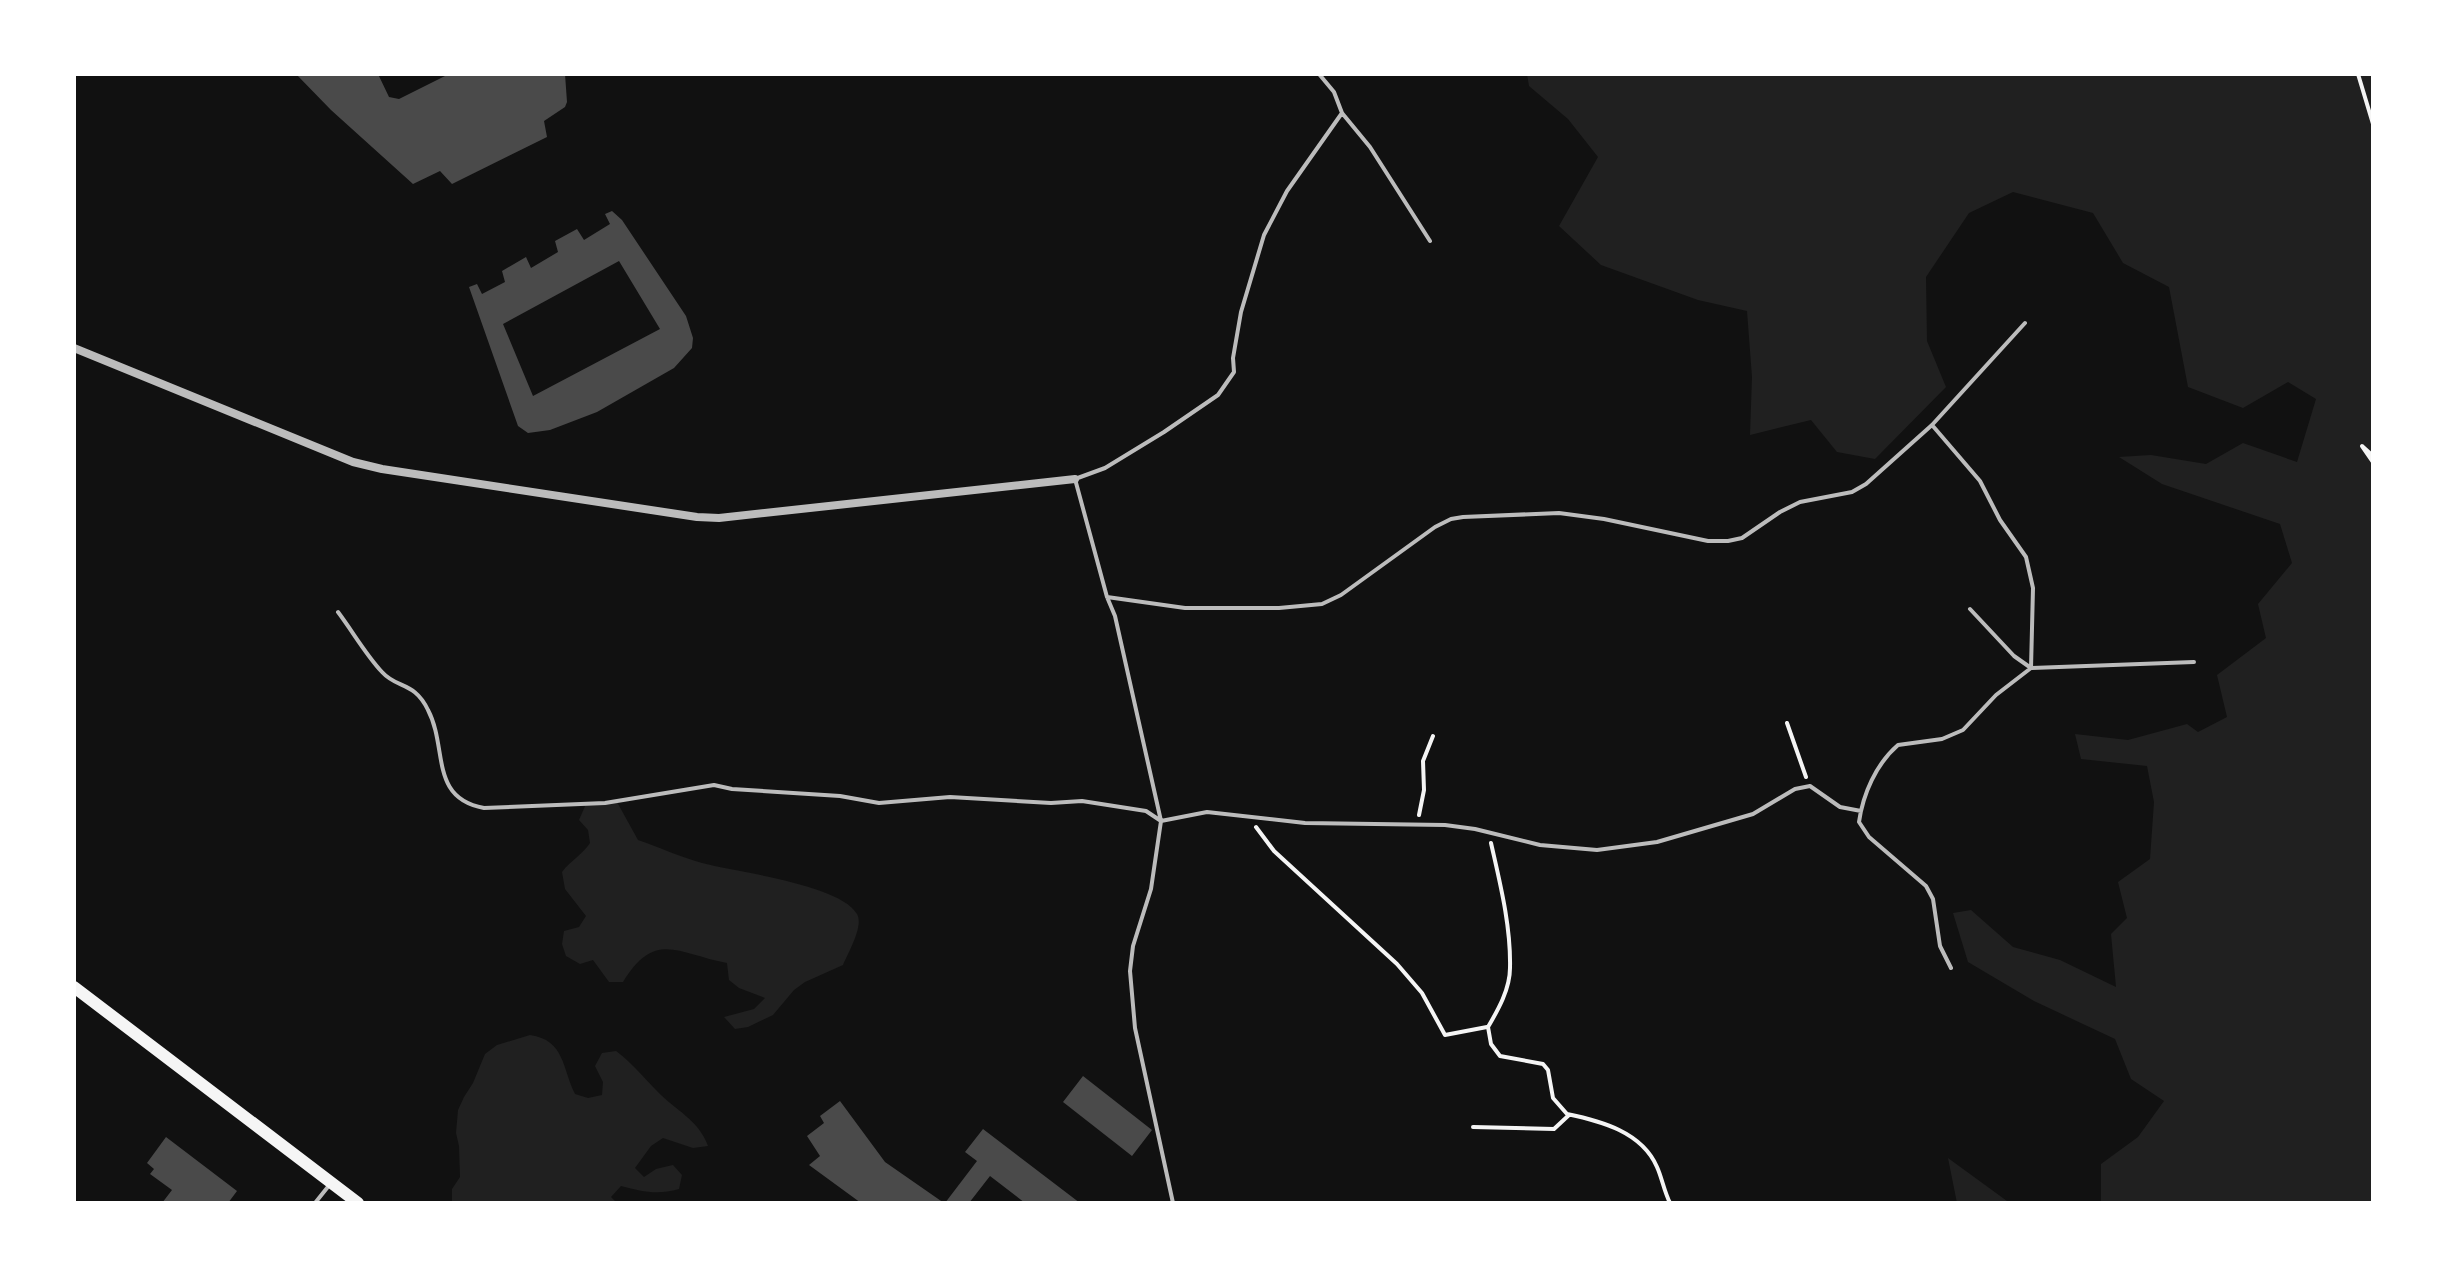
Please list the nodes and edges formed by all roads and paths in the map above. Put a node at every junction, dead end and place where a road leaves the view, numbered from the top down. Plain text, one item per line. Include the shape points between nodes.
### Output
1 (1319, 74) edge
2 (2358, 74) edge
3 (1342, 113) junction
4 (2373, 124) edge
5 (1430, 241) dead end
6 (2025, 323) dead end
7 (74, 348) edge
8 (1932, 425) junction
9 (1075, 479) junction
10 (1107, 597) junction
11 (1970, 609) dead end
12 (338, 612) dead end
13 (2194, 662) dead end
14 (2031, 668) junction
15 (1787, 723) dead end
16 (1433, 736) dead end
17 (1810, 786) junction
18 (1861, 811) junction
19 (1252, 817) junction
20 (1161, 821) junction
21 (1417, 824) junction
22 (1489, 833) junction
23 (1951, 968) dead end
24 (74, 987) edge
25 (1488, 1027) junction
26 (1569, 1115) junction
27 (1473, 1127) dead end
28 (331, 1182) junction
29 (315, 1203) edge
30 (358, 1203) edge
31 (1173, 1203) edge
32 (1670, 1203) edge

1 - 3 lane
2 - 4 path
3 - 5 lane
3 - 9 lane via 1287,191 1264,235 1241,312 1234,372 1218,395 1105,468
6 - 8 lane
7 - 9 street via 353,462 697,517
8 - 10 lane via 1852,492 1800,502 1742,538 1728,541 1559,513 1463,517 1435,527 1322,604 1185,608
8 - 14 lane via 1980,481 2026,557 2033,588
9 - 10 lane
10 - 20 lane
11 - 14 lane
12 - 20 lane via 384,675 421,697 431,714 449,789 470,805 605,803 714,785 879,803 950,797 1082,801 1146,811
13 - 14 lane
14 - 18 lane via 1963,730 1942,739 1898,745 1877,768
15 - 17 path
16 - 21 path via 1423,761
17 - 18 lane via 1840,807
17 - 22 lane via 1753,814 1657,842 1597,850
18 - 23 lane via 1859,822 1869,837 1926,886 1940,946
19 - 20 lane via 1207,812
19 - 21 lane
19 - 25 path via 1274,851 1397,964 1422,993 1445,1035
20 - 31 lane via 1130,971 1135,1028
21 - 22 lane
22 - 25 path via 1510,970
24 - 28 main road
25 - 26 path via 1500,1056 1543,1064 1553,1098
26 - 27 path via 1554,1129
26 - 32 path via 1618,1129 1646,1146
28 - 29 lane
28 - 30 main road

